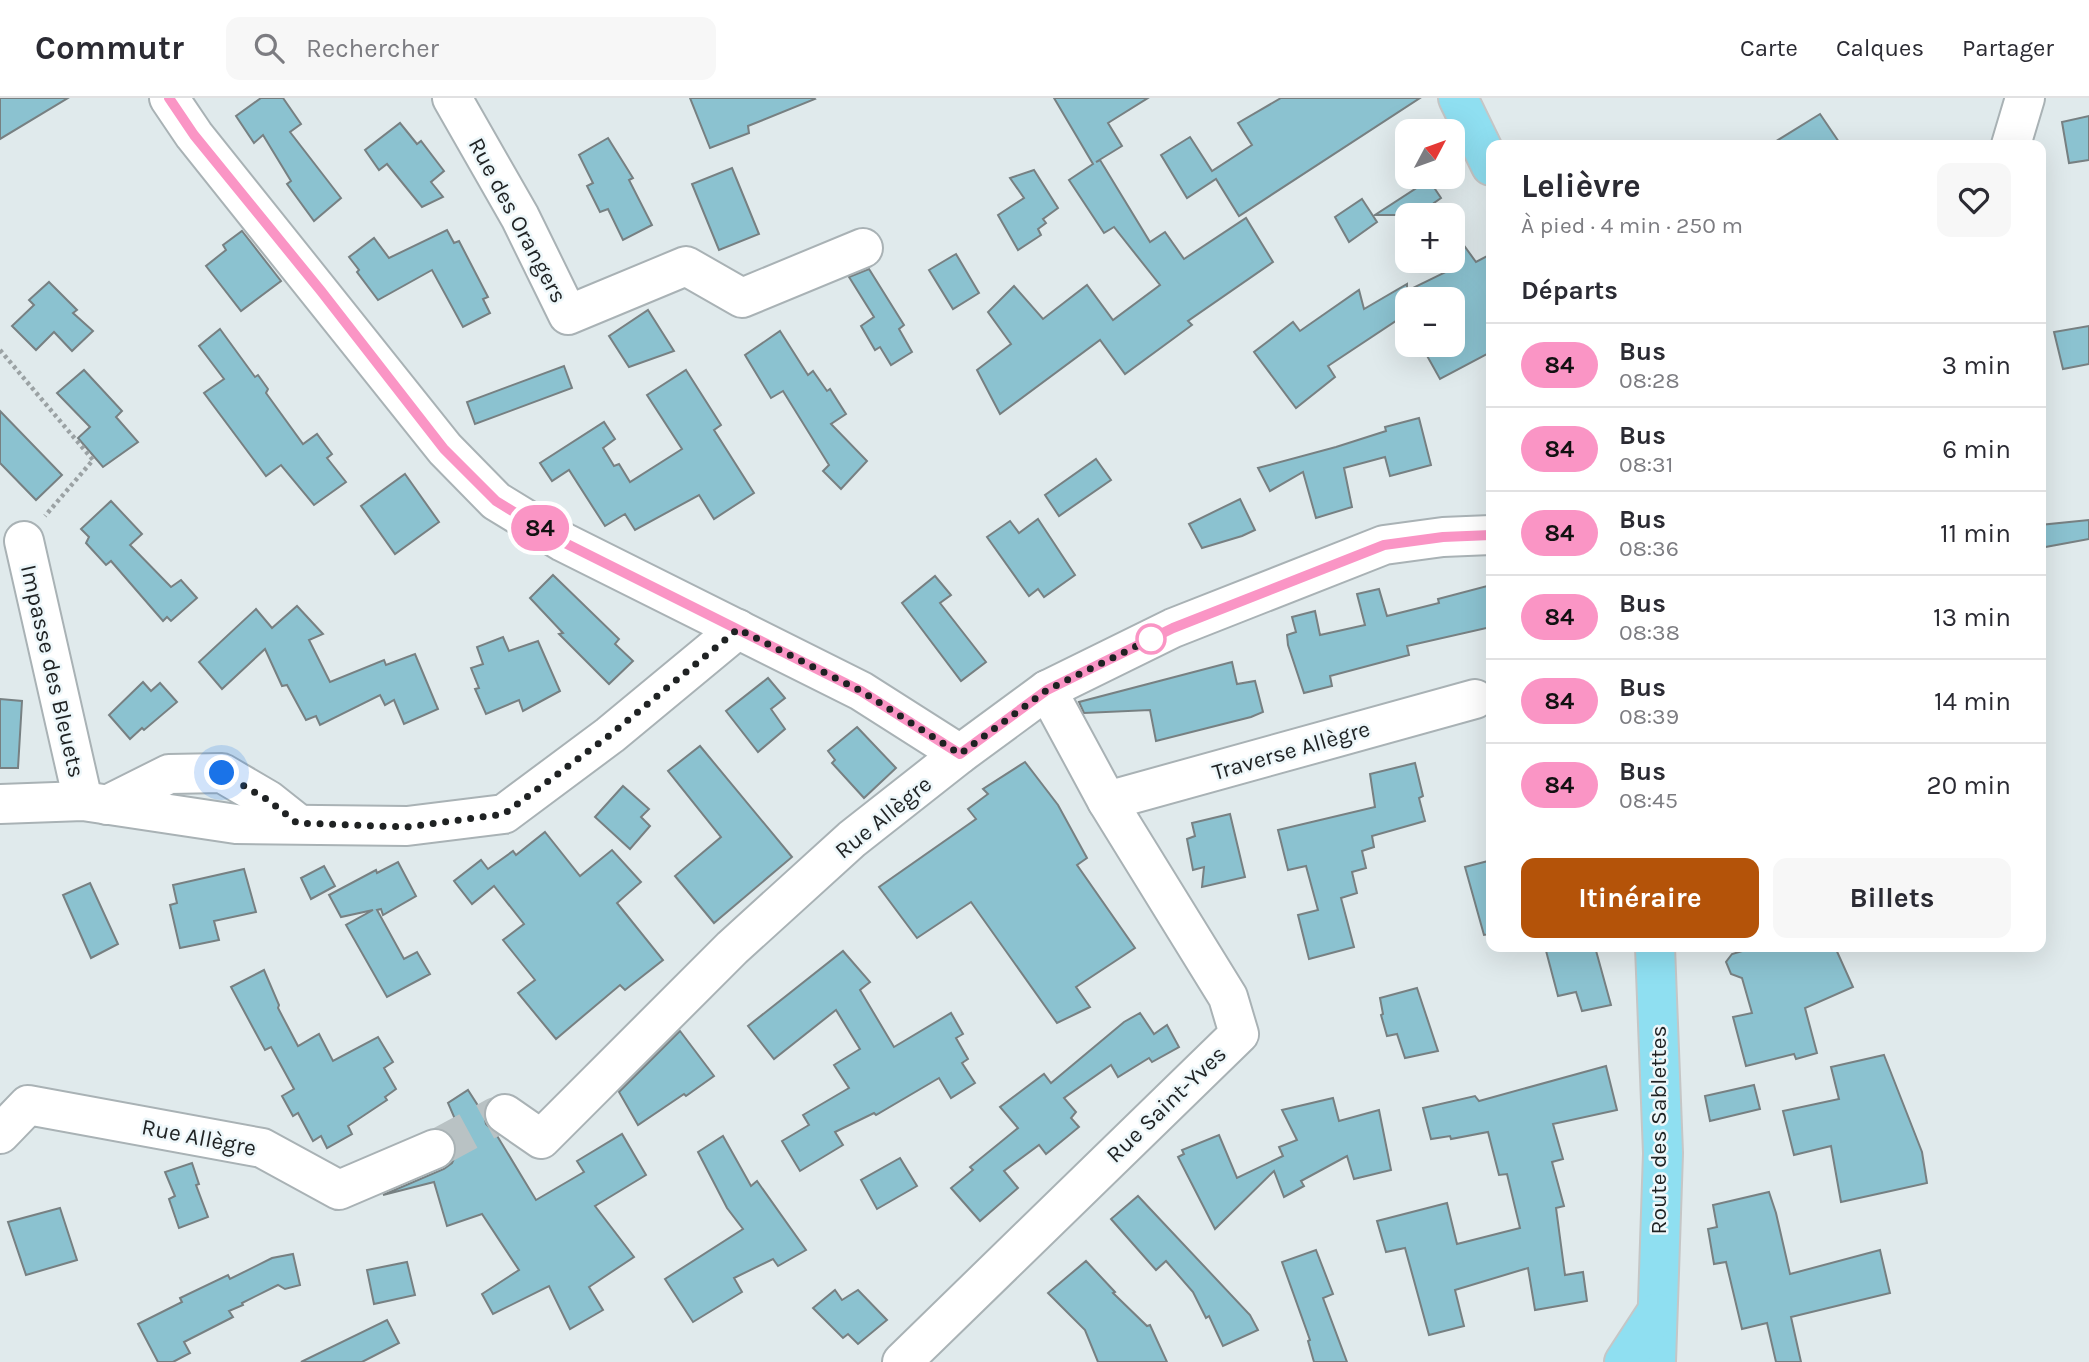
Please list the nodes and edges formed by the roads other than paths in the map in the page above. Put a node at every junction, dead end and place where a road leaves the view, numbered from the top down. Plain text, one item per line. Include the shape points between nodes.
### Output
1 (169, 98) edge
2 (452, 98) edge
3 (1458, 98) edge
4 (2025, 98) edge
5 (2012, 140) edge
6 (1486, 156) edge
7 (863, 248) dead end
8 (1486, 535) edge
9 (24, 541) road end
10 (738, 629) junction
11 (1047, 690) junction
12 (1475, 699) dead end
13 (960, 754) junction
14 (1107, 801) junction
15 (95, 803) junction
16 (0, 804) edge
17 (1655, 952) edge
18 (505, 1114) dead end
19 (0, 1134) edge
20 (435, 1149) tunnel mouth
21 (1656, 1313) junction
22 (902, 1362) edge
23 (1624, 1362) edge
24 (1656, 1362) edge

1 - 10 street via 444,449 496,501 563,542
2 - 7 street, Rue des Orangers via 520,217 568,315 686,265 742,298
3 - 6 main road
4 - 5 street
8 - 11 street, Rue Allègre via 1384,545 1173,628
9 - 15 street, Impasse des Bleuets
10 - 13 street via 861,691
10 - 15 street via 610,735 504,814 407,827 236,824
11 - 13 street, Rue Allègre
11 - 14 street, Rue Saint-Yves
12 - 14 street, Traverse Allègre
13 - 18 street, Rue Allègre via 852,839 732,948 541,1139
14 - 22 street, Rue Saint-Yves via 1228,997 1238,1034
15 - 16 street
17 - 21 main road, Route des Sablettes via 1663,1153
19 - 20 street, Rue Allègre via 28,1105 262,1148 339,1190
21 - 23 main road
21 - 24 main road, Route des Sablettes

